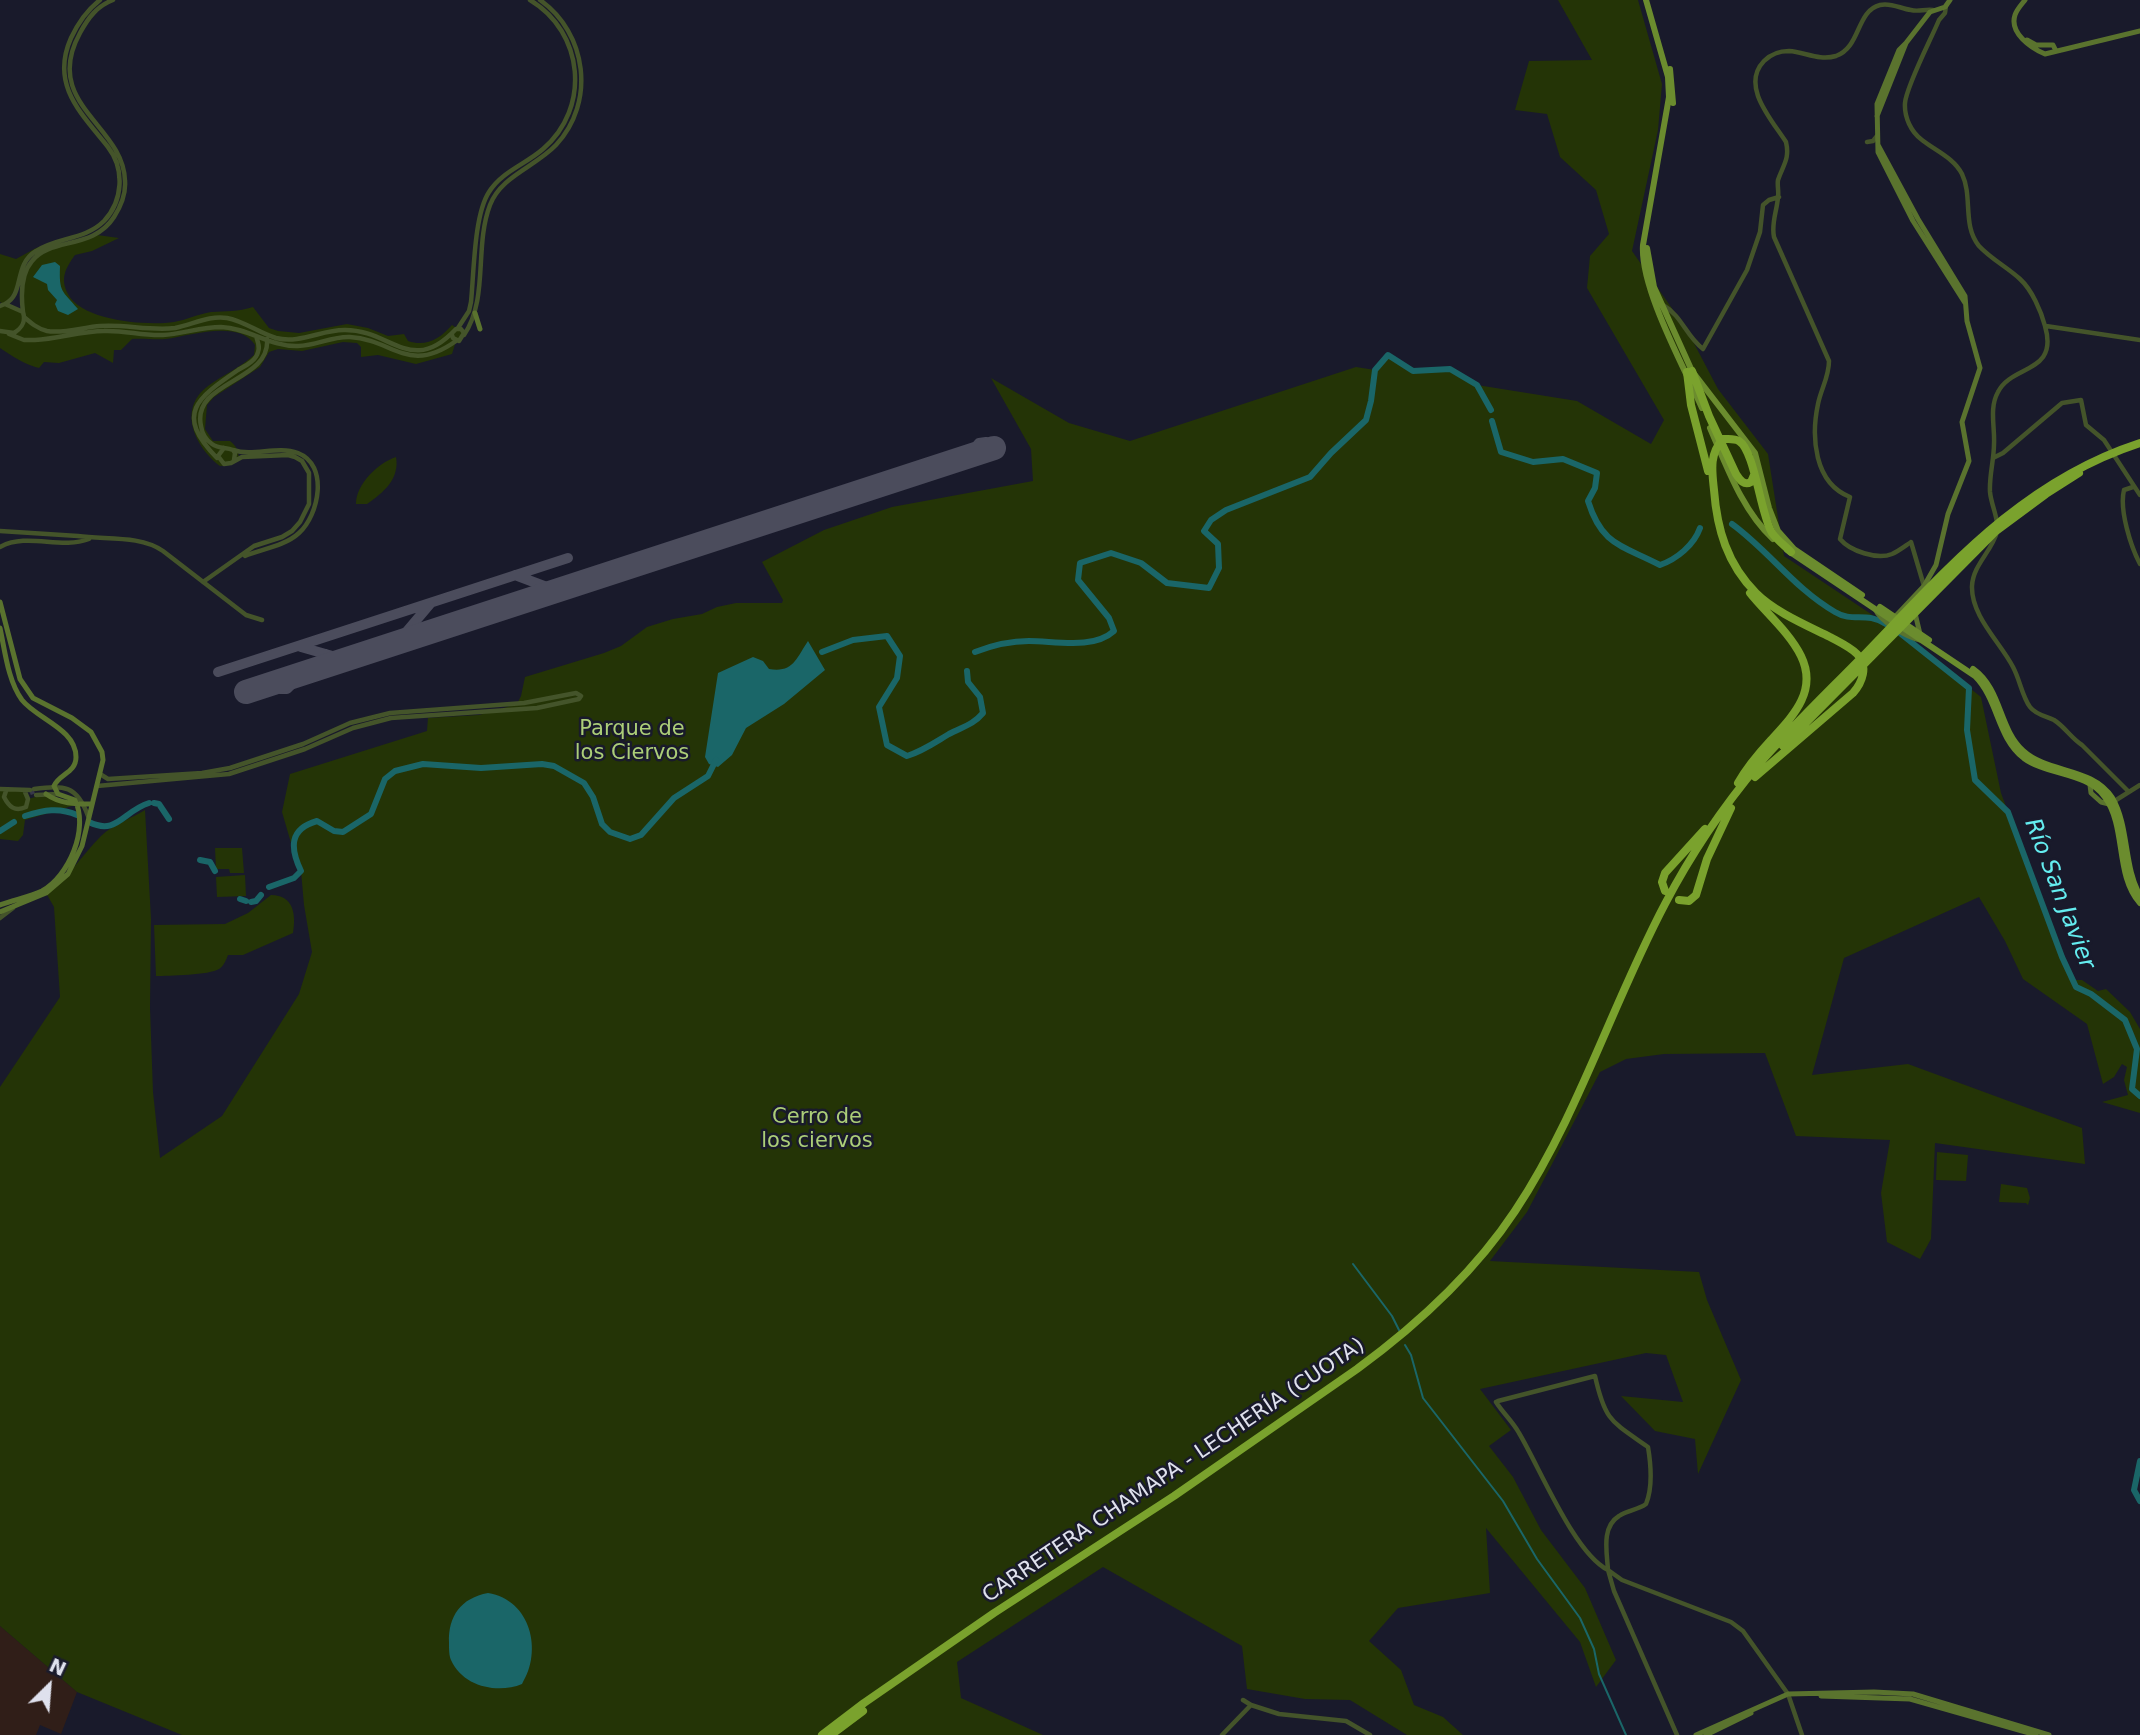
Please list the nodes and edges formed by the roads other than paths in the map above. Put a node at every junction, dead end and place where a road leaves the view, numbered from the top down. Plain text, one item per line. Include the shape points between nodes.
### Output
1 (100, 0) edge
2 (113, 0) edge
3 (530, 0) edge
4 (540, 0) edge
5 (1648, 0) edge
6 (2025, 0) edge
7 (1948, 3) edge
8 (1933, 9) junction
9 (1939, 20) junction
10 (2140, 31) edge
11 (2021, 37) junction
12 (2056, 51) junction
13 (1877, 136) junction
14 (1867, 142) dead end
15 (1779, 197) junction
16 (2, 305) edge
17 (1663, 305) junction
18 (474, 313) junction
19 (23, 315) junction
20 (2045, 326) junction
21 (458, 329) junction
22 (480, 329) dead end
23 (0, 331) edge
24 (264, 333) junction
25 (9, 334) junction
26 (256, 335) junction
27 (452, 335) junction
28 (464, 335) junction
29 (2139, 339) edge
30 (267, 340) junction
31 (456, 341) junction
32 (259, 348) junction
33 (265, 351) junction
34 (1689, 371) junction
35 (1723, 438) junction
36 (1746, 440) junction
37 (1715, 446) junction
38 (2140, 446) edge
39 (223, 448) junction
40 (233, 450) junction
41 (1993, 458) junction
42 (219, 459) junction
43 (234, 461) junction
44 (1708, 466) junction
45 (1754, 475) junction
46 (2133, 487) junction
47 (2140, 495) edge
48 (297, 526) junction
49 (0, 531) edge
50 (302, 531) junction
51 (90, 539) junction
52 (0, 547) edge
53 (1791, 552) junction
54 (240, 557) junction
55 (2140, 564) edge
56 (203, 582) junction
57 (1921, 589) junction
58 (0, 603) edge
59 (1875, 609) junction
60 (1893, 619) junction
61 (262, 620) dead end
62 (0, 628) edge
63 (1921, 637) junction
64 (1839, 684) junction
65 (245, 766) junction
66 (217, 773) junction
67 (100, 774) junction
68 (1755, 777) junction
69 (134, 780) junction
70 (107, 782) junction
71 (54, 786) junction
72 (97, 786) junction
73 (2140, 786) edge
74 (45, 791) junction
75 (2129, 792) junction
76 (3, 793) edge
77 (31, 794) junction
78 (58, 794) junction
79 (1734, 796) junction
80 (2111, 803) junction
81 (92, 804) junction
82 (81, 805) junction
83 (1729, 807) junction
84 (88, 816) junction
85 (1665, 891) dead end
86 (2140, 896) edge
87 (1679, 900) dead end
88 (2140, 903) edge
89 (0, 905) edge
90 (17, 905) junction
91 (0, 912) edge
92 (0, 918) edge
93 (1608, 1570) junction
94 (1789, 1695) junction
95 (1243, 1700) dead end
96 (1251, 1705) junction
97 (822, 1735) edge
98 (831, 1735) edge
99 (1222, 1735) edge
100 (1370, 1735) edge
101 (1677, 1735) edge
102 (1696, 1735) edge
103 (1706, 1735) edge
104 (1802, 1735) edge
105 (2036, 1735) edge
106 (2049, 1735) edge

1 - 16 street via 75,30 66,52 65,73 78,112 115,160 118,194 111,211 92,230 29,256 22,265 15,296
2 - 19 street via 85,23 75,43 71,68 80,104 113,144 123,166 122,201 97,235 33,259 22,283
3 - 21 street via 556,22 570,47 576,68 575,91 558,133 490,189 481,206 471,302
4 - 18 street via 561,18 576,45 582,80 578,103 557,143 512,177 490,205
5 - 17 main road via 1674,97 1647,246 1654,287
5 - 34 main road via 1669,97 1643,260 1650,288
6 - 11 main road via 2014,19
7 - 8 main road
7 - 9 street
8 - 9 street
8 - 13 main road via 1906,43 1877,116
8 - 15 street via 1913,11 1881,4 1866,14 1853,43 1836,56 1781,51 1761,64 1756,91 1788,149 1778,180
9 - 20 street via 1905,100 1909,125 1961,172 1973,237 2026,286
10 - 12 main road
11 - 12 main road via 2036,45 2053,45
11 - 12 main road via 2045,54
13 - 14 street
13 - 57 main road via 1918,219 1965,296 1980,368 1962,422 1969,461 1948,514 1936,565
15 - 17 street via 1763,205 1760,232 1747,270 1703,349 1692,341 1679,317
15 - 57 street via 1774,237 1829,361 1816,417 1816,452 1830,481 1850,497 1840,534 1843,543 1885,556 1911,542
16 - 19 street
17 - 34 main road
18 - 22 main road
18 - 28 street
19 - 24 street via 38,328 52,331 102,325 162,329 225,317
19 - 25 street via 22,327
20 - 29 street
20 - 41 street via 2046,347 2040,361 2006,381 1997,393
21 - 27 street
21 - 28 street
23 - 25 street
24 - 27 street via 298,340 347,330 403,349 420,350
24 - 30 street
25 - 26 street via 35,340 102,331 162,335 219,327
26 - 30 street
26 - 32 street
27 - 31 street
28 - 31 street
30 - 31 street via 299,346 354,337 402,355 422,355
30 - 33 street
32 - 33 street
32 - 42 street via 253,361 208,391 197,408 199,437
33 - 39 street via 256,365 212,395 201,410 204,436
34 - 36 main road
34 - 44 highway via 1691,405
34 - 45 highway via 1741,482 1751,482
34 - 53 main road via 1747,507 1764,530
35 - 36 highway via 1733,435
35 - 37 highway
35 - 45 highway via 1743,444
36 - 60 main road via 1755,453 1769,508 1782,537
37 - 44 highway
37 - 68 highway via 1712,465 1718,527 1745,579 1761,597 1857,653 1863,668 1863,678 1853,693
38 - 64 highway, CARRETERA CHAMAPA - LECHERÍA (CUOTA) via 2076,475 2019,509 1947,571
39 - 40 street
39 - 42 street
40 - 43 street
40 - 50 street via 288,451 307,459 315,473 317,492 313,513
41 - 46 street via 2063,403 2081,400 2084,422 2106,443
41 - 75 street via 1990,492 1997,533 1973,581 1978,610 2031,708 2063,727
42 - 43 street via 228,464
43 - 48 street via 288,455 302,461 311,492 306,514
44 - 79 highway via 1718,544 1742,583 1801,655 1807,678 1798,709 1758,754
45 - 53 highway via 1772,533
46 - 47 street
46 - 55 street via 2124,491 2123,501 2130,543
48 - 50 street
48 - 54 street
49 - 51 street
50 - 54 street via 284,543
51 - 52 street via 18,540
51 - 56 street via 149,544
53 - 59 main road
54 - 56 street
56 - 61 street via 246,615
57 - 60 main road
57 - 63 main road via 1915,613
58 - 67 main road via 20,679 42,705 91,732 102,752
59 - 60 main road
59 - 63 main road via 1910,637
60 - 63 main road
62 - 71 main road via 18,694 57,727 74,749 73,768
63 - 80 main road via 1982,682 2007,739 2024,758 2090,785
63 - 80 main road via 1985,679 2021,749 2094,781
64 - 68 highway, CARRETERA CHAMAPA - LECHERÍA (CUOTA)
64 - 79 highway, CARRETERA CHAMAPA - LECHERÍA (CUOTA) via 1761,762
65 - 65 street via 391,718 537,708 581,696 390,712 350,723
65 - 66 street
66 - 69 street
66 - 69 street
67 - 70 street
67 - 72 main road
68 - 83 highway, CARRETERA CHAMAPA - LECHERÍA (CUOTA)
69 - 70 street
70 - 72 street
71 - 74 street
71 - 78 main road
71 - 82 street via 73,791
72 - 81 main road
73 - 75 street
74 - 77 street
74 - 78 street
74 - 82 main road via 52,799
75 - 80 street
76 - 77 street via 17,789
76 - 77 street via 17,810 26,807
78 - 82 main road
79 - 83 highway, CARRETERA CHAMAPA - LECHERÍA (CUOTA)
80 - 86 main road
80 - 88 main road via 2131,890
81 - 82 main road
81 - 84 main road
82 - 84 street
82 - 89 main road via 78,835 55,881 40,892
83 - 85 highway via 1665,873
83 - 87 highway via 1696,895 1689,901
83 - 97 highway, CARRETERA CHAMAPA - LECHERÍA (CUOTA) via 1694,854 1665,905 1530,1187 1496,1238 1448,1291 1387,1347
83 - 98 highway, CARRETERA CHAMAPA - LECHERÍA (CUOTA) via 1668,907 1595,1068 1530,1195 1482,1262 1403,1339 1362,1371
84 - 90 main road via 82,846 68,874 46,893
90 - 91 main road
90 - 92 street
93 - 93 street via 1571,1529 1518,1431 1496,1402 1595,1376 1608,1417 1648,1447 1650,1493 1646,1504 1618,1516 1610,1527
93 - 94 street via 1622,1580 1737,1625
93 - 101 street
94 - 102 main road
94 - 103 main road
94 - 104 street
94 - 105 main road via 1910,1699
94 - 106 main road via 1904,1693
95 - 96 street
96 - 99 street
96 - 100 street via 1296,1717 1346,1721

